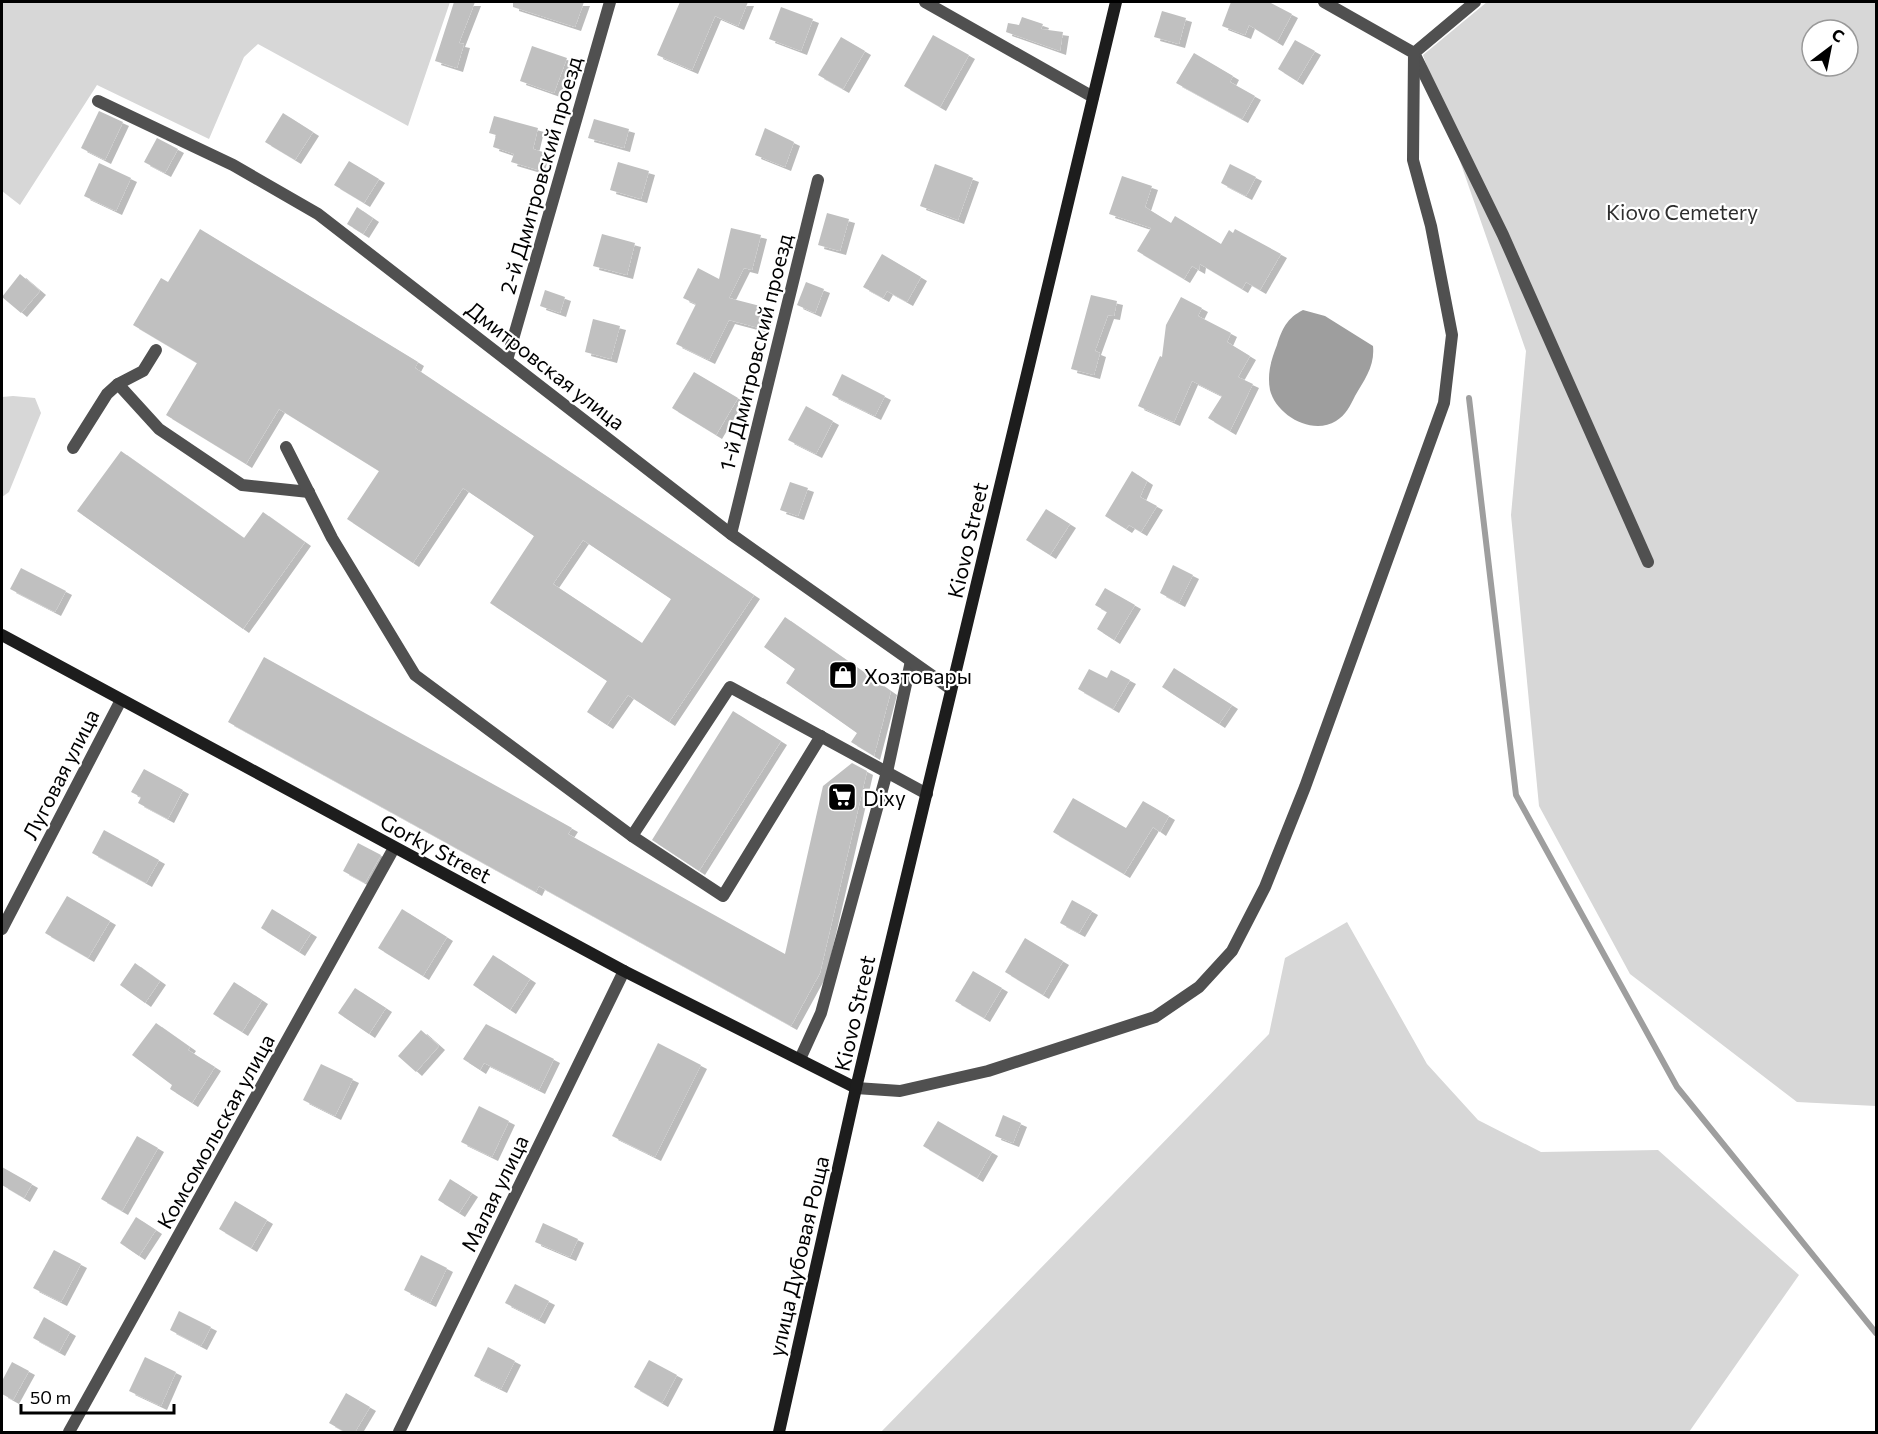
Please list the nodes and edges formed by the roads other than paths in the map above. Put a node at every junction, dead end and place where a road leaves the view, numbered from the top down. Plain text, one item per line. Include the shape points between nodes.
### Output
1 (610, 2) edge
2 (925, 2) edge
3 (1116, 2) edge
4 (1324, 2) edge
5 (1475, 2) edge
6 (1414, 53) junction
7 (1093, 97) junction
8 (98, 101) dead end
9 (818, 180) dead end
10 (156, 350) dead end
11 (507, 360) junction
12 (118, 384) junction
13 (286, 447) dead end
14 (73, 448) dead end
15 (309, 492) junction
16 (731, 534) junction
17 (1648, 562) dead end
18 (2, 636) edge
19 (910, 661) junction
20 (951, 689) junction
21 (121, 700) junction
22 (821, 736) junction
23 (887, 772) junction
24 (927, 794) junction
25 (632, 836) junction
26 (394, 848) junction
27 (2, 929) edge
28 (624, 971) junction
29 (800, 1059) junction
30 (856, 1088) junction
31 (69, 1432) edge
32 (399, 1432) edge
33 (779, 1432) edge

1 - 11 street, 2-й Дмитровский проезд
2 - 7 street
3 - 7 main road, Kiovo Street
4 - 6 street
5 - 6 street
6 - 17 street via 1503,235
6 - 30 street via 1413,160 1431,226 1452,335 1444,403 1305,787 1265,888 1232,951 1199,987 1155,1017 988,1071 900,1091
7 - 20 main road, Kiovo Street
8 - 11 street, Дмитровская улица via 233,165 318,214
9 - 16 street, 1-й Дмитровский проезд
10 - 12 street via 143,371
11 - 16 street, Дмитровская улица
12 - 14 street via 107,394
12 - 15 street via 159,429 242,485
13 - 15 street
15 - 25 street via 332,538 415,675
16 - 19 street, Дмитровская улица
18 - 21 main road, Gorky Street
19 - 20 street, Дмитровская улица
19 - 23 street
20 - 24 main road, Kiovo Street
21 - 26 main road, Gorky Street
21 - 27 street, Луговая улица
22 - 23 street
22 - 25 street via 730,687
22 - 25 street via 723,896
23 - 24 street
23 - 29 street via 821,1013
24 - 30 main road, Kiovo Street
26 - 28 main road, Gorky Street
26 - 31 street, Комсомольская улица
28 - 29 main road, Gorky Street
28 - 32 street, Малая улица
29 - 30 main road, Gorky Street
30 - 33 main road, улица Дубовая Роща

